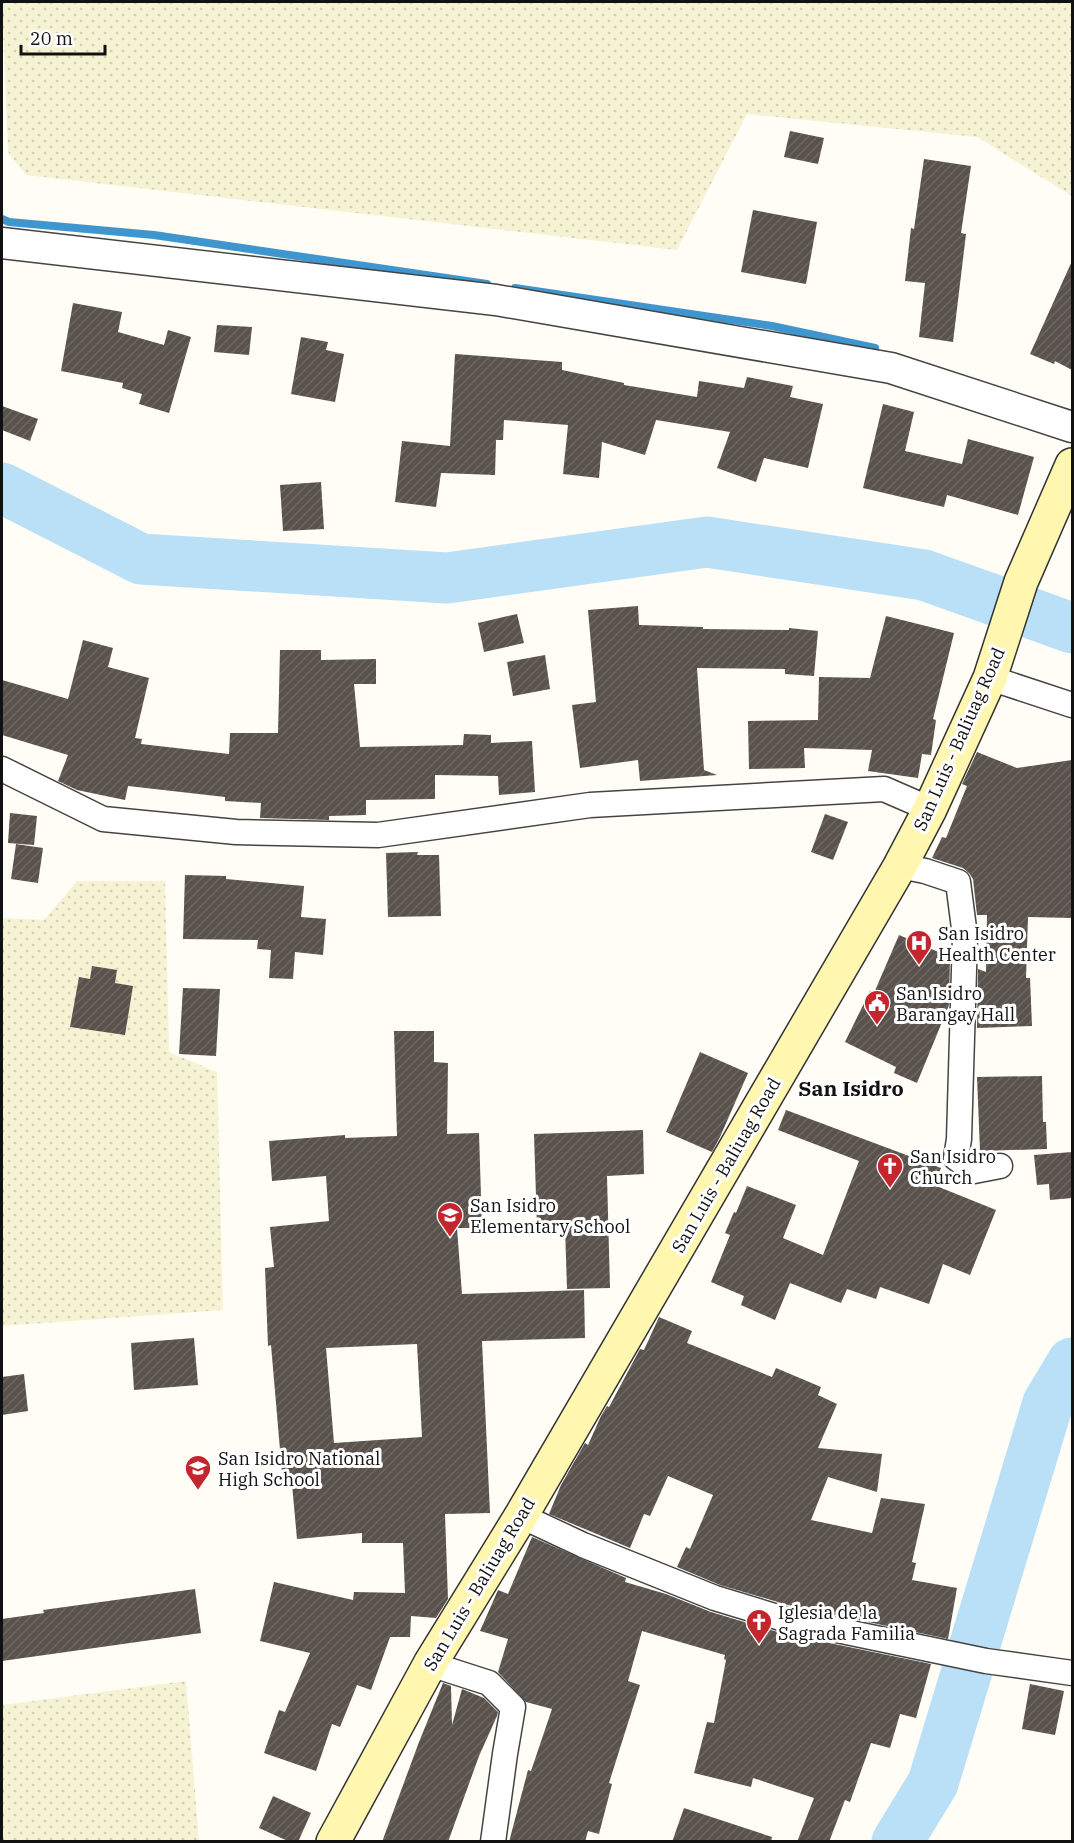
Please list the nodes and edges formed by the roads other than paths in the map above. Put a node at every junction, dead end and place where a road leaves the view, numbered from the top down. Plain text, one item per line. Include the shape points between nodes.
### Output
1 (2, 243) edge
2 (1072, 427) edge
3 (1072, 465) edge
4 (993, 670) junction
5 (1072, 705) edge
6 (2, 770) edge
7 (930, 809) junction
8 (900, 866) junction
9 (1000, 1166) dead end
10 (521, 1516) junction
11 (430, 1664) junction
12 (1072, 1673) edge
13 (333, 1842) edge
14 (493, 1842) edge

1 - 2 street via 507,302 891,368
3 - 4 main road, San Luis - Baliuag Road via 1021,582
4 - 5 street
4 - 7 main road, San Luis - Baliuag Road
6 - 7 street via 104,819 236,832 378,835 590,805 884,789
7 - 8 main road, San Luis - Baliuag Road
8 - 9 street via 958,882 965,936 956,1158 974,1170
8 - 10 main road, San Luis - Baliuag Road
10 - 11 main road, San Luis - Baliuag Road
10 - 12 street via 715,1598 816,1626 986,1661
11 - 13 main road, San Luis - Baliuag Road
11 - 14 street via 489,1683 513,1707

